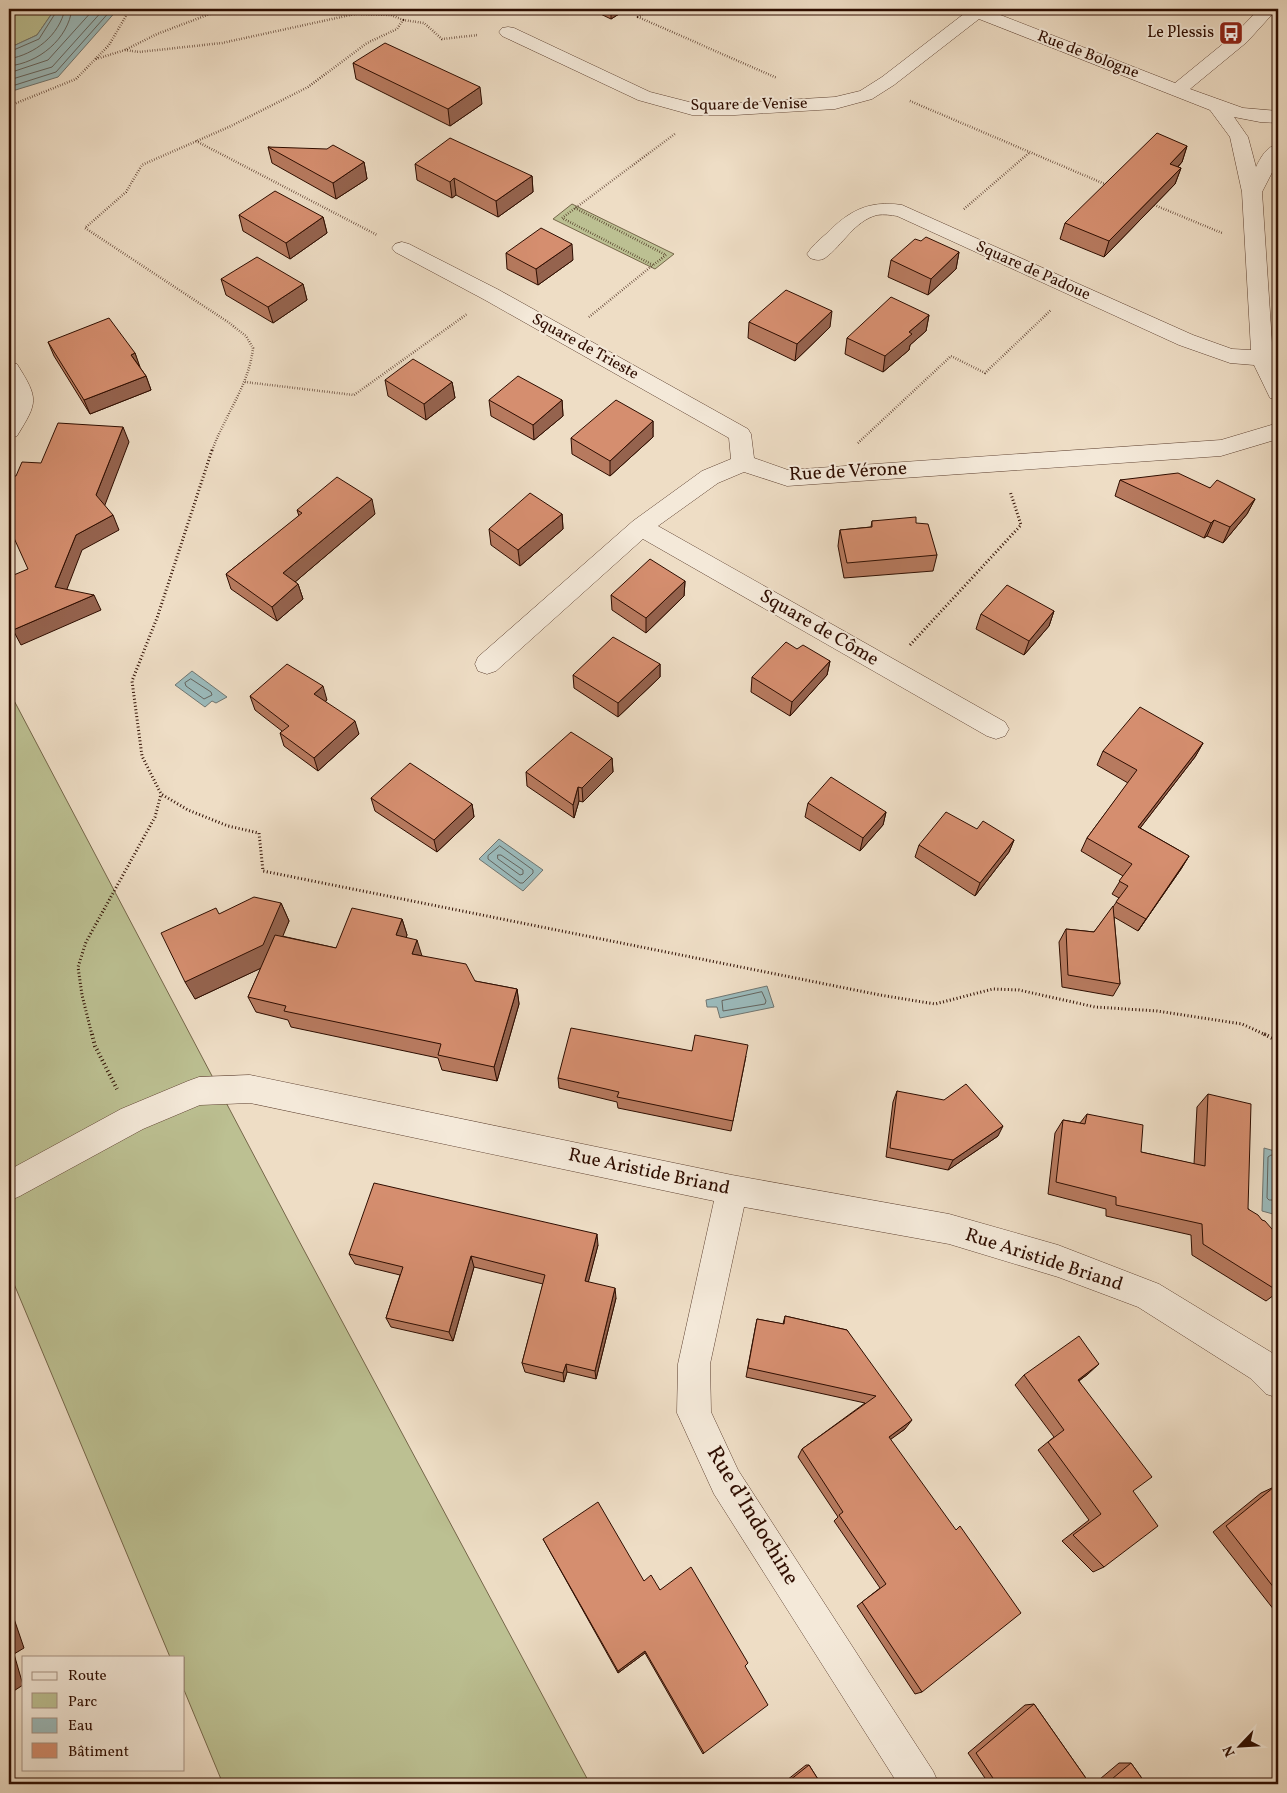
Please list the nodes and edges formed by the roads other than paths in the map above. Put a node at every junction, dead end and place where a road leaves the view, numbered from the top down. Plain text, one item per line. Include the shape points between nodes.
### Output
1 (1268, 9) edge
2 (974, 10) edge
3 (508, 32) road end
4 (1178, 90) junction
5 (1218, 108) junction
6 (1278, 117) edge
7 (1278, 150) edge
8 (1252, 192) junction
9 (402, 248) road end
10 (817, 254) dead end
11 (1262, 358) junction
12 (9, 369) edge
13 (1278, 393) edge
14 (9, 431) edge
15 (1278, 431) edge
16 (743, 463) junction
17 (641, 527) junction
18 (487, 664) dead end
19 (996, 730) dead end
20 (9, 1186) edge
21 (732, 1190) junction
22 (1278, 1382) edge
23 (920, 1784) edge

1 - 4 street via 1241,38
2 - 3 street, Square de Venise via 866,95 835,103 735,109 692,109 644,96
2 - 4 street, Rue de Bologne
4 - 5 street, Rue de Bologne
5 - 6 street, Rue de Bologne
5 - 8 street via 1239,138
7 - 8 street
8 - 11 street
9 - 16 street, Square de Trieste via 740,434
10 - 11 street, Square de Padoue via 868,211 881,208 902,211 1186,340 1230,356
11 - 13 street
12 - 14 street via 22,389 24,405
15 - 16 street, Rue de Vérone via 1221,448 788,478
16 - 17 street via 710,477
17 - 18 street
17 - 19 street, Square de Côme
20 - 21 street, Rue Aristide Briand via 132,1119 199,1091 250,1089
21 - 22 street, Rue Aristide Briand via 949,1229 1058,1261 1148,1295 1262,1366
21 - 23 street, Rue d’Indochine via 694,1364 694,1413 726,1482

